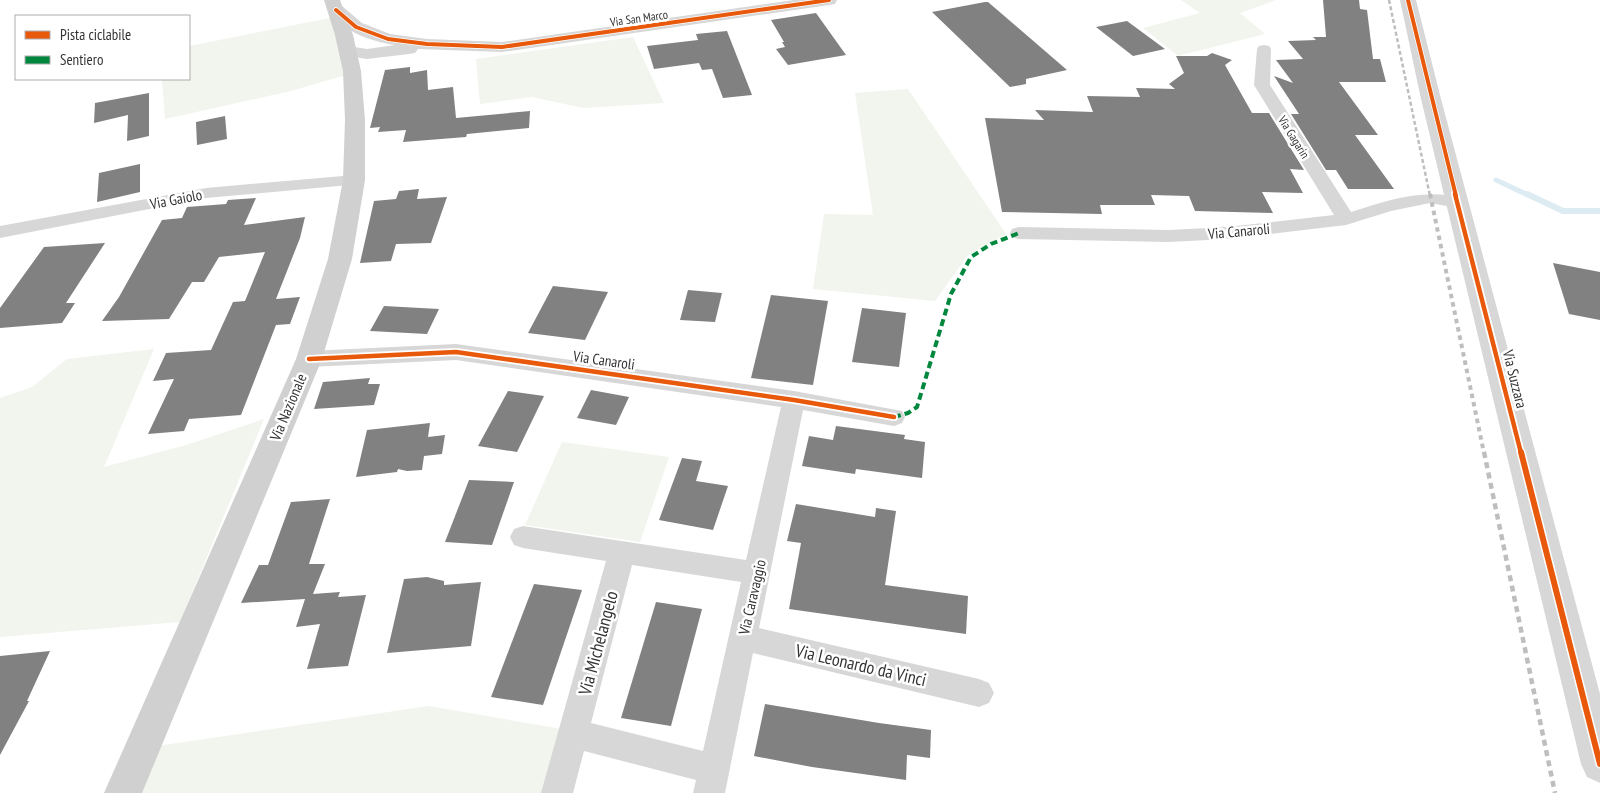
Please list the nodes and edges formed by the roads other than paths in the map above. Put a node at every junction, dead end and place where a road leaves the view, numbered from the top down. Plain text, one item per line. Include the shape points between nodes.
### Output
1 (829, 0) edge
2 (1408, 0) edge
3 (334, 5) edge
4 (394, 45) junction
5 (1264, 49) dead end
6 (349, 57) junction
7 (354, 180) junction
8 (1457, 202) junction
9 (1346, 219) junction
10 (0, 232) edge
11 (1018, 233) dead end
12 (309, 359) junction
13 (794, 400) junction
14 (894, 417) dead end
15 (523, 536) dead end
16 (622, 552) junction
17 (758, 573) junction
18 (743, 637) junction
19 (978, 693) dead end
20 (573, 733) junction
21 (1600, 764) edge
22 (711, 781) edge
23 (123, 793) edge
24 (557, 793) edge

1 - 4 street, Via San Marco via 502,47
2 - 8 street, Via Suzzara
3 - 4 street, Via San Marco via 357,28
3 - 6 main road, Via Nazionale
4 - 6 street, Via San Marco via 371,59
4 - 6 street, Via San Marco via 372,39
5 - 9 street, Via Gagarin via 1262,86
6 - 7 main road, Via Nazionale via 355,120
7 - 10 street, Via Gaiolo via 206,193
7 - 12 main road, Via Nazionale via 340,259
8 - 9 street, Via Canaroli via 1430,198 1408,201
8 - 21 street, Via Suzzara
9 - 11 street, Via Canaroli via 1227,233 1169,236
12 - 13 street, Via Canaroli via 456,352
12 - 23 main road, Via Nazionale
13 - 14 street, Via Canaroli
13 - 17 street, Via Caravaggio
15 - 16 street
16 - 17 street
16 - 20 street, Via Michelangelo
17 - 18 street, Via Caravaggio
18 - 19 street, Via Leonardo da Vinci
18 - 22 street, Via Caravaggio
20 - 22 street
20 - 24 street, Via Michelangelo

